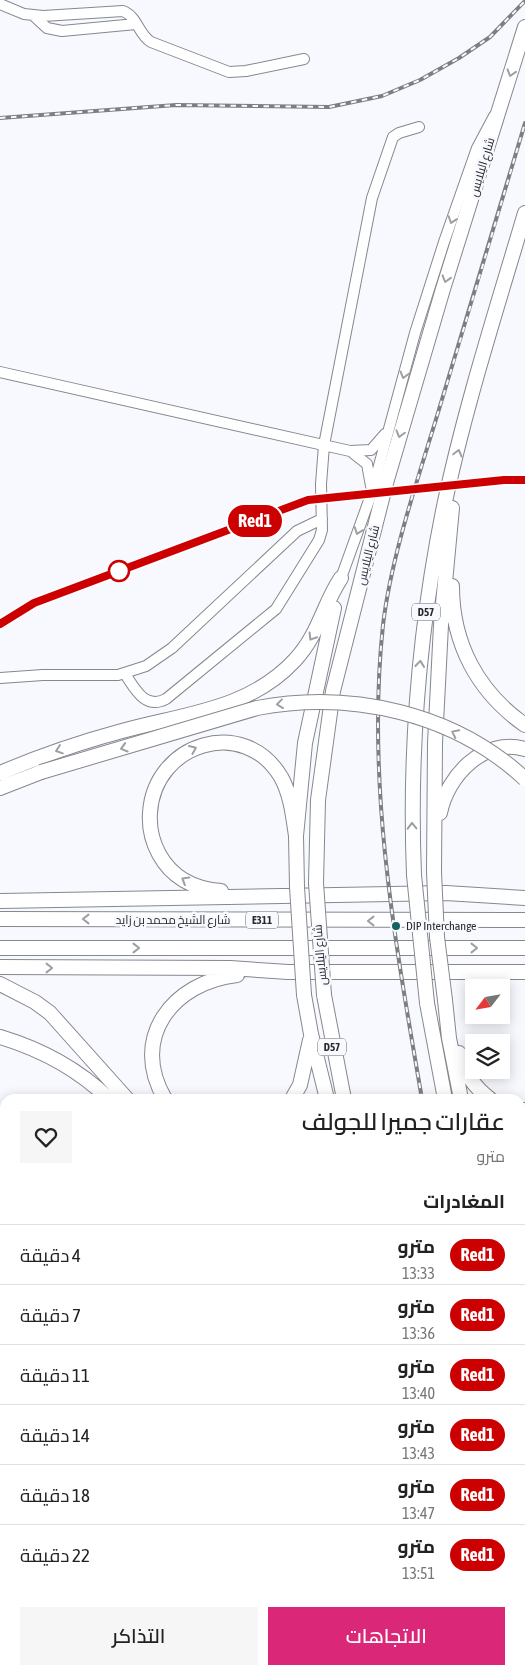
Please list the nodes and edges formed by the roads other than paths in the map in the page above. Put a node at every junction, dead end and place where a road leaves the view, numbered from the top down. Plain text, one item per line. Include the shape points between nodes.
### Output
1 (0, 4) edge
2 (34, 16) junction
3 (136, 24) junction
4 (525, 27) edge
5 (304, 60) dead end
6 (499, 112) junction
7 (419, 127) dead end
8 (525, 212) edge
9 (0, 372) edge
10 (391, 425) junction
11 (324, 445) junction
12 (350, 451) junction
13 (451, 478) junction
14 (371, 495) junction
15 (322, 519) junction
16 (446, 560) junction
17 (341, 578) junction
18 (125, 674) junction
19 (0, 678) edge
20 (525, 725) edge
21 (525, 749) edge
22 (0, 772) edge
23 (525, 779) edge
24 (0, 788) edge
25 (296, 836) junction
26 (434, 840) junction
27 (525, 890) edge
28 (464, 895) junction
29 (284, 897) junction
30 (525, 898) edge
31 (0, 901) edge
32 (0, 919) edge
33 (525, 920) edge
34 (0, 948) edge
35 (525, 948) edge
36 (0, 967) edge
37 (288, 972) junction
38 (525, 972) edge
39 (486, 974) junction
40 (525, 977) edge
41 (0, 984) edge
42 (446, 1016) junction
43 (311, 1034) junction
44 (0, 1038) edge
45 (103, 1094) edge
46 (123, 1094) edge
47 (163, 1094) edge
48 (294, 1094) edge
49 (326, 1094) edge
50 (343, 1094) edge
51 (444, 1094) edge
52 (460, 1094) edge
53 (484, 1094) edge

1 - 2 street
2 - 3 street via 43,25 57,31
2 - 3 street via 120,11 130,15
3 - 5 street via 151,42 223,71 246,71
4 -> 6 highway, شارع اليلايس / D57
6 -> 10 street via 489,122 464,185 415,333
6 -> 50 highway, شارع اليلايس / D57, bridge via 386,483 333,692 318,800 316,883 324,995
7 - 11 street via 393,138 378,176
13 -> 8 highway, D57
9 - 11 street
10 - 12 street via 374,448
10 - 14 street
11 - 12 street
11 - 15 street
12 - 14 street via 367,464
13 - 16 highway via 452,504
51 -> 13 highway, D57, bridge via 427,1003 414,875 412,783 418,681 429,592
14 -> 17 street
15 - 18 street via 298,532 163,656
15 - 18 street via 319,540 279,605 166,699 155,703 144,700
16 - 20 highway via 452,576 455,622 471,666 499,705
16 - 26 highway via 435,743
17 -> 22 highway via 306,646 287,668 259,690 219,708 97,738
17 - 25 highway via 309,717
18 - 19 street
21 - 26 highway via 506,747 495,750 474,760 455,776 442,800
23 -> 24 highway, bridge via 483,748 428,721 396,710 327,702 257,708 41,772
29 -> 25 highway via 257,892 208,890 182,880 163,861 152,836 153,791 166,768 189,750 216,743 244,746 265,759 280,776 290,802
25 - 43 highway, bridge via 304,994
26 - 42 highway, bridge via 437,937
27 - 28 highway via 486,890
28 - 29 highway
28 - 30 highway
29 - 31 highway
33 -> 32 highway, شارع الشيخ محمد بن زايد / E311
34 -> 35 highway
36 -> 37 highway via 230,968
37 - 39 highway
37 - 47 highway via 223,977 206,981 181,995 160,1025 153,1046 155,1077
38 - 39 highway
39 - 40 highway
41 - 46 highway via 50,1013
42 - 52 highway
42 - 53 highway via 454,1029 468,1077
43 - 48 highway via 302,1076
43 - 49 highway
44 - 45 highway via 46,1055

